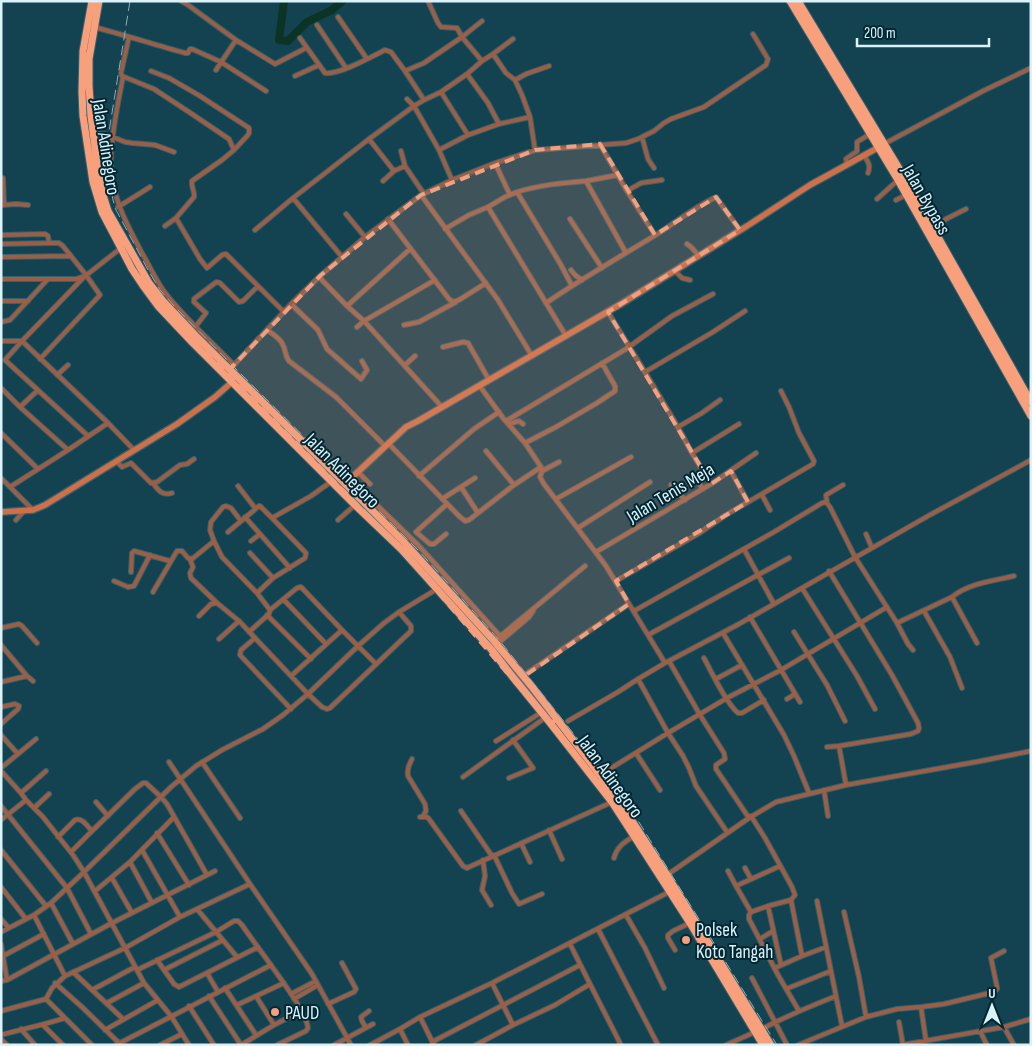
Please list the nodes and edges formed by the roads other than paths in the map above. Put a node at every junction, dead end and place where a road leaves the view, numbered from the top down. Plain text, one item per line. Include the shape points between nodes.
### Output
1 (92, 1) edge
2 (100, 1) edge
3 (181, 1) edge
4 (428, 1) edge
5 (790, 1) edge
6 (798, 1) edge
7 (94, 11) junction
8 (338, 17) dead end
9 (482, 21) dead end
10 (317, 25) dead end
11 (94, 27) junction
12 (753, 34) dead end
13 (129, 36) junction
14 (462, 37) junction
15 (300, 38) dead end
16 (513, 39) dead end
17 (236, 40) junction
18 (306, 48) junction
19 (493, 54) junction
20 (367, 59) junction
21 (482, 61) junction
22 (221, 62) junction
23 (319, 65) junction
24 (549, 66) dead end
25 (346, 68) junction
26 (1031, 68) edge
27 (216, 70) dead end
28 (151, 71) dead end
29 (405, 71) junction
30 (467, 74) junction
31 (295, 76) dead end
32 (123, 77) junction
33 (514, 80) junction
34 (266, 91) dead end
35 (441, 92) junction
36 (407, 99) dead end
37 (424, 100) junction
38 (414, 106) junction
39 (530, 117) junction
40 (499, 124) junction
41 (93, 132) junction
42 (870, 134) junction
43 (468, 135) junction
44 (113, 136) junction
45 (642, 138) junction
46 (369, 139) junction
47 (600, 144) junction
48 (882, 146) junction
49 (234, 150) junction
50 (439, 150) junction
51 (535, 150) junction
52 (401, 151) dead end
53 (174, 152) dead end
54 (864, 155) junction
55 (495, 163) junction
56 (848, 165) junction
57 (405, 166) junction
58 (654, 168) dead end
59 (394, 171) junction
60 (868, 173) dead end
61 (618, 175) junction
62 (4, 178) dead end
63 (383, 180) dead end
64 (452, 180) junction
65 (586, 180) junction
66 (662, 180) dead end
67 (898, 180) junction
68 (150, 187) dead end
69 (627, 191) junction
70 (517, 192) junction
71 (906, 194) junction
72 (423, 195) junction
73 (510, 195) junction
74 (293, 198) junction
75 (877, 199) dead end
76 (896, 200) dead end
77 (28, 205) dead end
78 (2, 206) edge
79 (118, 206) junction
80 (488, 207) junction
81 (966, 209) dead end
82 (346, 214) dead end
83 (176, 218) junction
84 (388, 219) junction
85 (570, 219) dead end
86 (165, 226) dead end
87 (933, 228) junction
88 (445, 229) junction
89 (255, 230) dead end
90 (740, 230) junction
91 (1, 235) edge
92 (655, 235) junction
93 (365, 236) junction
94 (48, 239) junction
95 (1, 244) edge
96 (688, 244) dead end
97 (121, 248) junction
98 (410, 249) junction
99 (626, 253) junction
100 (71, 256) junction
101 (699, 256) junction
102 (1, 257) edge
103 (342, 257) junction
104 (602, 268) junction
105 (571, 270) dead end
106 (675, 271) junction
107 (85, 276) junction
108 (320, 277) junction
109 (1, 279) edge
110 (48, 279) junction
111 (435, 280) junction
112 (582, 280) junction
113 (690, 280) dead end
114 (486, 283) junction
115 (258, 286) junction
116 (572, 286) junction
117 (713, 294) dead end
118 (1, 301) edge
119 (28, 301) junction
120 (456, 302) junction
121 (546, 303) junction
122 (291, 304) junction
123 (346, 306) junction
124 (745, 311) dead end
125 (284, 312) junction
126 (608, 312) junction
127 (364, 321) junction
128 (1, 322) edge
129 (404, 325) dead end
130 (196, 326) junction
131 (357, 326) dead end
132 (185, 329) junction
133 (267, 330) junction
134 (374, 332) junction
135 (369, 336) dead end
136 (566, 336) junction
137 (193, 338) junction
138 (1, 341) edge
139 (22, 341) junction
140 (443, 347) dead end
141 (630, 347) junction
142 (1, 355) edge
143 (415, 356) dead end
144 (532, 356) junction
145 (40, 359) junction
146 (5, 360) junction
147 (362, 362) dead end
148 (602, 363) junction
149 (68, 365) dead end
150 (405, 365) junction
151 (232, 367) junction
152 (645, 372) junction
153 (57, 376) junction
154 (489, 380) junction
155 (232, 382) junction
156 (1015, 382) junction
157 (479, 385) junction
158 (1, 388) edge
159 (38, 390) junction
160 (781, 391) dead end
161 (720, 400) dead end
162 (1031, 402) edge
163 (20, 407) junction
164 (442, 407) junction
165 (499, 412) junction
166 (1031, 416) edge
167 (507, 422) junction
168 (108, 423) junction
169 (522, 424) dead end
170 (739, 424) dead end
171 (678, 426) junction
172 (1, 433) edge
173 (88, 436) junction
174 (525, 444) junction
175 (387, 445) junction
176 (68, 450) junction
177 (134, 450) junction
178 (486, 451) dead end
179 (692, 453) junction
180 (756, 454) dead end
181 (631, 457) dead end
182 (194, 459) dead end
183 (116, 460) junction
184 (1031, 460) edge
185 (560, 462) dead end
186 (38, 469) junction
187 (541, 469) junction
188 (731, 471) junction
189 (358, 472) junction
190 (419, 476) junction
191 (352, 477) junction
192 (1, 478) edge
193 (475, 478) dead end
194 (695, 478) dead end
195 (332, 481) junction
196 (650, 482) dead end
197 (153, 483) junction
198 (346, 484) junction
199 (370, 484) dead end
200 (711, 484) junction
201 (514, 485) junction
202 (671, 485) dead end
203 (843, 485) dead end
204 (238, 486) dead end
205 (10, 487) junction
206 (461, 487) junction
207 (703, 489) junction
208 (172, 493) dead end
209 (762, 495) junction
210 (556, 499) junction
211 (442, 500) junction
212 (685, 500) junction
213 (748, 502) junction
214 (827, 503) junction
215 (447, 504) junction
216 (355, 505) junction
217 (255, 508) junction
218 (33, 510) junction
219 (770, 510) dead end
220 (24, 511) junction
221 (1, 512) edge
222 (478, 513) junction
223 (245, 517) junction
224 (272, 518) junction
225 (16, 520) dead end
226 (338, 520) dead end
227 (241, 521) junction
228 (578, 528) junction
229 (228, 532) dead end
230 (260, 534) junction
231 (446, 534) dead end
232 (866, 534) dead end
233 (214, 541) junction
234 (251, 541) dead end
235 (872, 548) junction
236 (744, 549) junction
237 (250, 552) dead end
238 (596, 552) junction
239 (150, 555) junction
240 (855, 557) junction
241 (789, 558) dead end
242 (190, 559) junction
243 (170, 561) junction
244 (585, 566) dead end
245 (290, 568) junction
246 (830, 571) junction
247 (131, 572) dead end
248 (758, 576) junction
249 (1014, 576) dead end
250 (273, 578) junction
251 (114, 581) dead end
252 (616, 581) junction
253 (802, 588) junction
254 (437, 589) junction
255 (153, 592) dead end
256 (258, 593) junction
257 (952, 597) junction
258 (284, 600) junction
259 (217, 603) junction
260 (629, 604) junction
261 (774, 604) junction
262 (887, 608) junction
263 (270, 610) junction
264 (634, 611) junction
265 (924, 611) junction
266 (398, 612) junction
267 (267, 615) junction
268 (199, 616) dead end
269 (750, 617) junction
270 (239, 621) junction
271 (860, 623) junction
272 (897, 623) junction
273 (1, 628) edge
274 (342, 630) junction
275 (249, 632) junction
276 (508, 632) junction
277 (794, 632) dead end
278 (723, 633) junction
279 (648, 635) junction
280 (500, 636) junction
281 (255, 638) junction
282 (219, 639) dead end
283 (834, 639) junction
284 (37, 642) dead end
285 (495, 643) junction
286 (977, 643) dead end
287 (1, 644) edge
288 (326, 644) junction
289 (358, 646) junction
290 (913, 650) dead end
291 (7, 651) junction
292 (1, 653) edge
293 (807, 654) junction
294 (704, 658) dead end
295 (311, 659) junction
296 (667, 662) junction
297 (376, 664) junction
298 (742, 665) junction
299 (781, 670) junction
300 (27, 676) junction
301 (291, 676) junction
302 (522, 676) junction
303 (638, 679) junction
304 (716, 679) junction
305 (33, 681) dead end
306 (1, 682) edge
307 (754, 684) junction
308 (962, 688) dead end
309 (308, 694) junction
310 (795, 694) junction
311 (727, 698) junction
312 (787, 698) dead end
313 (764, 700) junction
314 (800, 702) dead end
315 (1, 707) edge
316 (291, 709) junction
317 (876, 709) dead end
318 (544, 714) junction
319 (700, 715) junction
320 (568, 720) dead end
321 (554, 721) junction
322 (846, 721) dead end
323 (1, 724) edge
324 (563, 732) junction
325 (668, 733) junction
326 (1, 735) edge
327 (36, 739) dead end
328 (513, 740) junction
329 (496, 741) dead end
330 (839, 746) junction
331 (827, 747) dead end
332 (1031, 751) edge
333 (636, 753) junction
334 (18, 754) junction
335 (412, 759) dead end
336 (169, 762) dead end
337 (202, 762) junction
338 (1, 770) edge
339 (46, 771) dead end
340 (600, 775) junction
341 (463, 777) dead end
342 (181, 778) junction
343 (509, 778) dead end
344 (846, 784) junction
345 (660, 790) dead end
346 (824, 790) junction
347 (21, 792) junction
348 (810, 793) junction
349 (49, 794) dead end
350 (161, 797) junction
351 (26, 800) junction
352 (96, 802) dead end
353 (612, 802) junction
354 (1, 806) edge
355 (34, 808) junction
356 (461, 811) dead end
357 (9, 814) junction
358 (108, 816) junction
359 (828, 816) dead end
360 (174, 817) junction
361 (750, 817) junction
362 (240, 818) dead end
363 (1, 820) edge
364 (549, 830) junction
365 (92, 831) junction
366 (727, 832) junction
367 (157, 833) junction
368 (634, 836) junction
369 (58, 837) junction
370 (521, 842) junction
371 (142, 850) junction
372 (2, 851) edge
373 (71, 852) junction
374 (493, 856) junction
375 (614, 858) dead end
376 (562, 859) dead end
377 (483, 860) junction
378 (130, 862) junction
379 (530, 862) dead end
380 (780, 866) junction
381 (745, 868) dead end
382 (215, 871) dead end
383 (728, 871) dead end
384 (84, 872) junction
385 (667, 875) junction
386 (207, 876) junction
387 (112, 878) junction
388 (751, 879) junction
389 (250, 884) junction
390 (189, 885) junction
391 (736, 886) junction
392 (1, 887) edge
393 (67, 888) junction
394 (95, 891) junction
395 (669, 892) junction
396 (542, 894) dead end
397 (168, 895) junction
398 (792, 900) junction
399 (817, 901) dead end
400 (52, 902) junction
401 (152, 903) junction
402 (491, 905) dead end
403 (46, 906) junction
404 (768, 906) junction
405 (197, 910) junction
406 (751, 912) junction
407 (844, 912) dead end
408 (34, 914) junction
409 (132, 914) junction
410 (626, 915) junction
411 (180, 917) junction
412 (1, 918) edge
413 (26, 919) junction
414 (112, 923) junction
415 (690, 923) junction
416 (9, 928) junction
417 (598, 929) junction
418 (773, 931) junction
419 (1, 932) edge
420 (216, 932) junction
421 (44, 934) junction
422 (91, 934) junction
423 (760, 939) junction
424 (222, 940) junction
425 (1, 944) edge
426 (73, 944) junction
427 (570, 944) junction
428 (258, 947) junction
429 (826, 947) junction
430 (125, 948) junction
431 (675, 950) dead end
432 (1004, 952) dead end
433 (54, 954) junction
434 (3, 956) junction
435 (802, 956) junction
436 (237, 957) junction
437 (157, 960) junction
438 (342, 963) dead end
439 (271, 965) junction
440 (781, 965) junction
441 (580, 966) junction
442 (136, 968) junction
443 (775, 968) junction
444 (164, 970) junction
445 (831, 971) junction
446 (73, 972) junction
447 (207, 973) junction
448 (65, 976) junction
449 (752, 978) dead end
450 (7, 980) junction
451 (1, 981) edge
452 (55, 983) junction
453 (144, 983) junction
454 (284, 983) junction
455 (317, 983) junction
456 (492, 984) junction
457 (590, 984) junction
458 (225, 988) junction
459 (664, 988) dead end
460 (786, 989) junction
461 (92, 990) junction
462 (218, 992) junction
463 (209, 996) junction
464 (256, 996) junction
465 (292, 996) junction
466 (836, 996) junction
467 (46, 999) junction
468 (158, 1000) junction
469 (107, 1003) junction
470 (328, 1004) junction
471 (237, 1005) junction
472 (503, 1005) junction
473 (189, 1006) junction
474 (921, 1006) junction
475 (1, 1011) edge
476 (301, 1011) junction
477 (370, 1011) dead end
478 (799, 1011) junction
479 (170, 1016) junction
480 (420, 1017) junction
481 (866, 1017) junction
482 (65, 1018) junction
483 (123, 1019) junction
484 (1031, 1019) edge
485 (776, 1022) junction
486 (899, 1022) dead end
487 (373, 1024) dead end
488 (43, 1025) junction
489 (274, 1025) junction
490 (513, 1025) junction
491 (842, 1026) junction
492 (1004, 1027) junction
493 (366, 1028) junction
494 (20, 1029) junction
495 (400, 1029) junction
496 (105, 1030) junction
497 (759, 1031) junction
498 (980, 1031) junction
499 (182, 1034) junction
500 (256, 1035) junction
501 (1, 1037) edge
502 (347, 1038) junction
503 (382, 1039) junction
504 (926, 1041) junction
505 (433, 1043) edge
506 (118, 1044) edge
507 (7, 1045) edge
508 (35, 1045) edge
509 (62, 1045) edge
510 (92, 1045) edge
511 (160, 1045) edge
512 (189, 1045) edge
513 (214, 1045) edge
514 (241, 1045) edge
515 (277, 1045) edge
516 (334, 1045) edge
517 (351, 1045) edge
518 (370, 1045) edge
519 (385, 1045) edge
520 (408, 1045) edge
521 (476, 1045) edge
522 (620, 1045) edge
523 (658, 1045) edge
524 (726, 1045) edge
525 (763, 1045) edge
526 (771, 1045) edge
527 (787, 1045) edge
528 (798, 1045) edge
529 (903, 1045) edge
530 (987, 1045) edge
531 (1014, 1045) edge

1 - 7 highway, Jalan Adinegoro
2 - 7 highway
3 - 17 street
4 - 14 street via 440,26 457,28
5 - 42 highway, Jalan Bypass
6 - 48 highway, Jalan Bypass
7 - 11 highway
7 - 97 highway, Jalan Adinegoro via 82,72 84,116 93,182 102,212
8 - 20 street
9 - 14 street
10 - 25 street
11 - 13 street
11 - 41 highway via 88,86
12 - 45 street via 768,59 766,66 704,107 671,119
13 - 22 street via 185,53 192,49
13 - 32 street via 121,73
14 - 21 street
14 - 29 street
15 - 18 street
16 - 19 street
17 - 18 street via 275,64
17 - 22 street
18 - 23 street
19 - 21 street
19 - 33 street
20 - 25 street
20 - 29 street via 385,50 391,52
21 - 30 street
22 - 27 street
22 - 34 street
23 - 25 street via 328,74
23 - 31 street
24 - 33 street
26 - 48 street
28 - 49 street via 192,91 249,128 248,135
29 - 37 street
30 - 35 street
30 - 40 street
32 - 44 street
32 - 49 street via 154,89 229,139
33 - 39 street
35 - 37 street
35 - 43 street
36 - 38 street
37 - 38 street
38 - 46 street
38 - 50 street
39 - 40 street
39 - 51 street
40 - 43 street
41 - 44 street
41 - 132 highway via 100,185 108,211 149,283
42 - 48 highway, Jalan Bypass
42 - 56 street via 857,142 857,152 846,159
43 - 50 street
44 - 53 street via 125,142 152,144
44 - 79 street via 111,158
45 - 47 street via 626,143
45 - 58 street
46 - 59 street
46 - 74 street
47 - 51 street
47 - 61 street
48 - 54 street
48 - 67 highway, Jalan Bypass
48 - 87 highway, Jalan Bypass
49 - 83 street via 192,181 194,197
50 - 64 street
51 - 55 street
52 - 57 street
54 - 56 street
54 - 60 street via 870,164
55 - 64 street
55 - 73 street
56 - 90 street
57 - 59 street
57 - 72 street
59 - 63 street
61 - 65 street
61 - 69 street
62 - 78 street
64 - 72 street
65 - 70 street via 542,185
65 - 99 street
66 - 69 street via 642,183
67 - 71 highway, Jalan Bypass
67 - 75 street
68 - 79 street
69 - 92 street
70 - 73 street
70 - 116 street
71 - 76 street
71 - 156 highway, Jalan Bypass
72 - 84 street
72 - 88 street
73 - 80 street
74 - 89 street
74 - 103 street
77 - 78 street
79 - 130 street via 163,290
80 - 88 street
80 - 121 street
81 - 87 street
82 - 93 street
83 - 86 street
83 - 115 street via 207,268 226,254
84 - 93 street
84 - 98 street
85 - 104 street
87 - 156 highway, Jalan Bypass
88 - 114 street
90 - 92 street via 716,197
90 - 101 street
91 - 94 street via 45,234
92 - 99 street
93 - 103 street
94 - 95 street
94 - 100 street via 61,244
96 - 101 street
97 - 107 street
97 - 132 highway, Jalan Adinegoro via 158,306
98 - 111 street
98 - 123 street
99 - 104 street
100 - 102 street
100 - 107 street
101 - 106 street
103 - 108 street
104 - 112 street
105 - 112 street
106 - 113 street
106 - 126 street
107 - 110 street
107 - 139 street
107 - 145 street via 100,295
108 - 122 street
108 - 123 street
109 - 110 street
110 - 119 street
111 - 120 street via 449,299
111 - 127 street
112 - 116 street
114 - 120 street
114 - 144 street
115 - 125 street
115 - 130 street via 239,302 215,282 194,299 206,313
116 - 121 street
117 - 141 street via 672,316
118 - 119 street
119 - 128 street via 10,320
120 - 129 street via 419,322
121 - 136 street
122 - 125 street
122 - 147 street via 318,330 327,349 361,379 367,370
123 - 127 street
124 - 152 street
125 - 133 street
126 - 136 street
126 - 141 street
127 - 131 street
127 - 134 street
130 - 151 street
132 - 137 highway
133 - 151 street
133 - 175 street via 281,342 289,362 336,397
134 - 135 street
134 - 150 street
136 - 144 street
137 - 151 highway
137 - 155 highway, Jalan Adinegoro
138 - 139 street
139 - 145 street
139 - 146 street
140 - 154 street via 468,343
141 - 148 street
141 - 152 street
142 - 146 street
143 - 150 street
144 - 154 street
145 - 153 street
146 - 159 street
148 - 167 street
148 - 174 street via 615,391
149 - 153 street
150 - 164 street
151 - 198 highway
152 - 171 street
153 - 168 street
154 - 157 street
155 - 177 street via 184,419
155 - 195 highway, Jalan Adinegoro
156 - 162 highway, Jalan Bypass
156 - 166 highway, Jalan Bypass
157 - 164 street
157 - 165 street
158 - 163 street
159 - 163 street
159 - 173 street
160 - 209 street via 814,463
161 - 171 street
163 - 176 street
164 - 175 street via 406,426
165 - 167 street
165 - 190 street via 474,428
167 - 169 street via 519,421
167 - 174 street
168 - 173 street
168 - 177 street
170 - 179 street
171 - 179 street
172 - 186 street
173 - 176 street
174 - 187 street
175 - 189 street
175 - 190 street
176 - 186 street
177 - 183 street
178 - 201 street
179 - 200 street
180 - 188 street, Jalan Tenis Meja
181 - 210 street
182 - 197 street
183 - 197 street via 122,467 131,463
183 - 218 street
184 - 235 street
185 - 187 street
186 - 205 street
187 - 201 street
187 - 210 street via 540,477
188 - 200 street, Jalan Tenis Meja
188 - 213 street
189 - 191 street
189 - 199 street
190 - 211 street
191 - 198 street
191 - 280 street
192 - 205 street
193 - 206 street
194 - 207 street
195 - 216 highway, Jalan Adinegoro
195 - 224 street
196 - 228 street
197 - 208 street via 161,493
198 - 285 highway
200 - 207 street, Jalan Tenis Meja
201 - 222 street
202 - 212 street
203 - 214 street via 826,495
204 - 217 street
205 - 218 street
206 - 211 street
206 - 222 street
207 - 212 street, Jalan Tenis Meja
209 - 213 street
209 - 219 street
210 - 228 street
211 - 215 street
212 - 238 street, Jalan Tenis Meja
213 - 252 street
214 - 236 street
214 - 240 street
215 - 222 street via 465,521
215 - 231 street via 416,532 430,544
216 - 226 street
216 - 254 highway, Jalan Adinegoro
217 - 223 street
217 - 224 street via 260,506
218 - 220 street
220 - 221 street
220 - 225 street
223 - 227 street
223 - 230 street
224 - 245 street via 306,553 305,558
227 - 229 street
227 - 233 street via 229,507 223,507 211,522
228 - 238 street
230 - 234 street
230 - 245 street
232 - 235 street
233 - 242 street
233 - 256 street via 222,557
235 - 240 street
236 - 248 street
236 - 264 street
237 - 250 street
238 - 252 street
239 - 243 street
239 - 247 street via 133,552
239 - 251 street via 134,586
240 - 246 street
240 - 262 street
241 - 248 street
242 - 243 street via 178,550
242 - 259 street via 193,567 191,578
243 - 255 street
244 - 276 street
245 - 250 street
246 - 253 street
246 - 271 street
248 - 261 street
248 - 279 street
249 - 257 street via 972,586
250 - 256 street
252 - 260 street
253 - 261 street
253 - 283 street
254 - 266 street
254 - 318 highway, Jalan Adinegoro
256 - 263 street
257 - 265 street
257 - 286 street
258 - 263 street
258 - 274 street via 301,587
258 - 288 street
259 - 268 street
259 - 270 street
260 - 264 street
260 - 302 street
261 - 269 street
262 - 271 street
262 - 272 street
263 - 267 street
264 - 279 street
265 - 272 street
265 - 308 street via 950,657
266 - 289 street
266 - 297 street via 412,626 411,631
267 - 275 street
267 - 295 street
269 - 278 street
269 - 299 street
270 - 275 street
270 - 282 street
271 - 283 street
271 - 330 street via 904,696 919,729 906,735
272 - 290 street
273 - 284 street via 19,624
274 - 288 street
274 - 289 street
275 - 281 street
276 - 280 street
276 - 285 street
277 - 293 street
278 - 296 street
278 - 298 street
279 - 296 street
280 - 285 street
281 - 301 street
281 - 316 street via 241,650 240,655
283 - 293 street
283 - 317 street
285 - 302 highway
287 - 291 street
288 - 295 street
289 - 297 street
289 - 309 street
291 - 292 street
291 - 300 street
293 - 299 street
293 - 322 street
294 - 304 street
295 - 301 street
296 - 303 street
296 - 319 street
297 - 309 street via 329,709
298 - 304 street
298 - 307 street
299 - 307 street
299 - 310 street
300 - 305 street
300 - 306 street
301 - 309 street
302 - 321 highway
303 - 320 street
303 - 325 street
304 - 311 street
307 - 311 street
307 - 313 street
309 - 316 street
310 - 312 street
310 - 314 street
311 - 313 street via 740,714
311 - 319 street
313 - 348 street
315 - 323 street via 19,706
316 - 337 street via 263,729
318 - 321 highway, Jalan Adinegoro
318 - 328 street
318 - 329 street
319 - 325 street
319 - 361 street via 725,755 716,769
321 - 324 highway
324 - 340 highway
324 - 353 highway, Jalan Adinegoro
325 - 333 street
325 - 366 street via 696,786
326 - 334 street
327 - 334 street
328 - 341 street
328 - 343 street via 533,768
330 - 331 street
330 - 344 street
332 - 344 street
333 - 340 street
333 - 345 street
334 - 338 street
335 - 377 street via 407,771 425,804 426,811 422,816 430,819 463,866 469,868
336 - 342 street
337 - 342 street
337 - 362 street
338 - 347 street
339 - 347 street
340 - 385 highway
342 - 350 street
342 - 389 street
344 - 346 street
346 - 348 street
346 - 359 street
347 - 351 street
348 - 361 street via 776,802
349 - 355 street
350 - 358 street via 143,783
350 - 360 street
350 - 384 street
351 - 355 street
351 - 357 street
352 - 358 street
353 - 364 street
353 - 368 highway, Jalan Adinegoro
354 - 357 street
355 - 369 street
356 - 374 street
357 - 363 street
357 - 393 street
358 - 365 street
360 - 367 street
360 - 386 street
361 - 366 street
361 - 380 street
364 - 370 street
364 - 376 street
365 - 369 street via 78,819
365 - 373 street
366 - 385 street
367 - 371 street
367 - 390 street
368 - 375 street via 620,846
368 - 395 highway, Jalan Adinegoro
369 - 373 street
370 - 374 street
370 - 379 street
371 - 378 street
371 - 397 street
372 - 403 street
373 - 384 street
374 - 377 street
374 - 396 street via 519,904
377 - 402 street via 485,876 482,890
378 - 387 street
378 - 401 street
380 - 388 street
380 - 398 street via 794,893
381 - 388 street
382 - 386 street
383 - 391 street
384 - 393 street
384 - 394 street
385 - 497 highway
386 - 390 street
387 - 394 street
387 - 409 street
388 - 391 street
389 - 405 street
389 - 455 street
390 - 397 street
391 - 406 street
392 - 413 street
393 - 400 street
393 - 422 street
394 - 414 street
395 - 410 street
395 - 415 highway, Jalan Adinegoro
397 - 401 street
397 - 411 street
398 - 404 street
398 - 435 street
399 - 429 street
400 - 403 street
400 - 426 street
401 - 409 street
403 - 408 street
404 - 406 street
404 - 418 street
405 - 411 street
405 - 420 street
406 - 423 street via 750,920
407 - 481 street
408 - 413 street
408 - 421 street
409 - 414 street
410 - 417 street
410 - 459 street
411 - 430 street
412 - 416 street
413 - 416 street
414 - 422 street
414 - 430 street
415 - 431 street via 668,935
415 - 497 highway, Jalan Adinegoro
416 - 419 street
417 - 427 street
417 - 523 street
418 - 423 street
418 - 440 street
420 - 424 street
420 - 428 street via 238,921
420 - 437 street
421 - 433 street
421 - 434 street
422 - 426 street
423 - 443 street
424 - 436 street
424 - 444 street
425 - 434 street
426 - 433 street
427 - 441 street
427 - 456 street
428 - 436 street
428 - 439 street
429 - 435 street
429 - 445 street
430 - 442 street
430 - 446 street
432 - 474 street via 991,958 997,987 994,992
433 - 448 street
433 - 450 street
434 - 450 street
435 - 440 street
436 - 447 street
437 - 442 street
437 - 444 street
438 - 470 street via 356,989
439 - 454 street
439 - 458 street
440 - 443 street
441 - 457 street
441 - 472 street
442 - 453 street
442 - 461 street
443 - 460 street
444 - 447 street via 177,987
445 - 460 street
445 - 466 street
446 - 448 street
446 - 461 street
447 - 462 street
448 - 452 street
449 - 485 street
450 - 451 street
452 - 467 street
452 - 496 street
453 - 468 street
453 - 469 street
454 - 464 street
454 - 465 street
455 - 465 street
455 - 470 street
456 - 472 street
456 - 480 street
457 - 490 street
457 - 522 street
458 - 462 street
458 - 471 street
460 - 478 street
461 - 469 street
462 - 463 street
463 - 473 street
463 - 514 street
464 - 471 street
464 - 489 street
465 - 476 street
466 - 478 street
466 - 491 street
467 - 475 street
467 - 482 street
468 - 479 street
468 - 483 street
469 - 483 street
470 - 502 street
471 - 500 street
472 - 490 street
472 - 505 street
473 - 479 street
473 - 513 street
474 - 481 street
474 - 504 street
476 - 489 street
476 - 515 street via 308,1025 306,1031
477 - 493 street via 362,1017
478 - 485 street
479 - 499 street
479 - 506 street
480 - 495 street
480 - 505 street
481 - 491 street
482 - 488 street
482 - 510 street
483 - 496 street
484 - 492 street
485 - 497 street
485 - 527 street
486 - 529 street
487 - 493 street
488 - 494 street
488 - 509 street
489 - 500 street
490 - 521 street
491 - 528 street
492 - 498 street
492 - 531 street
493 - 502 street
494 - 501 street
494 - 508 street
495 - 503 street
495 - 520 street
496 - 506 street
497 - 524 street
497 - 525 highway
497 - 526 highway
498 - 504 street
498 - 530 street
499 - 511 street
499 - 512 street
500 - 514 street
501 - 507 street
502 - 516 street
502 - 517 street
503 - 518 street
503 - 519 street
504 - 529 street

